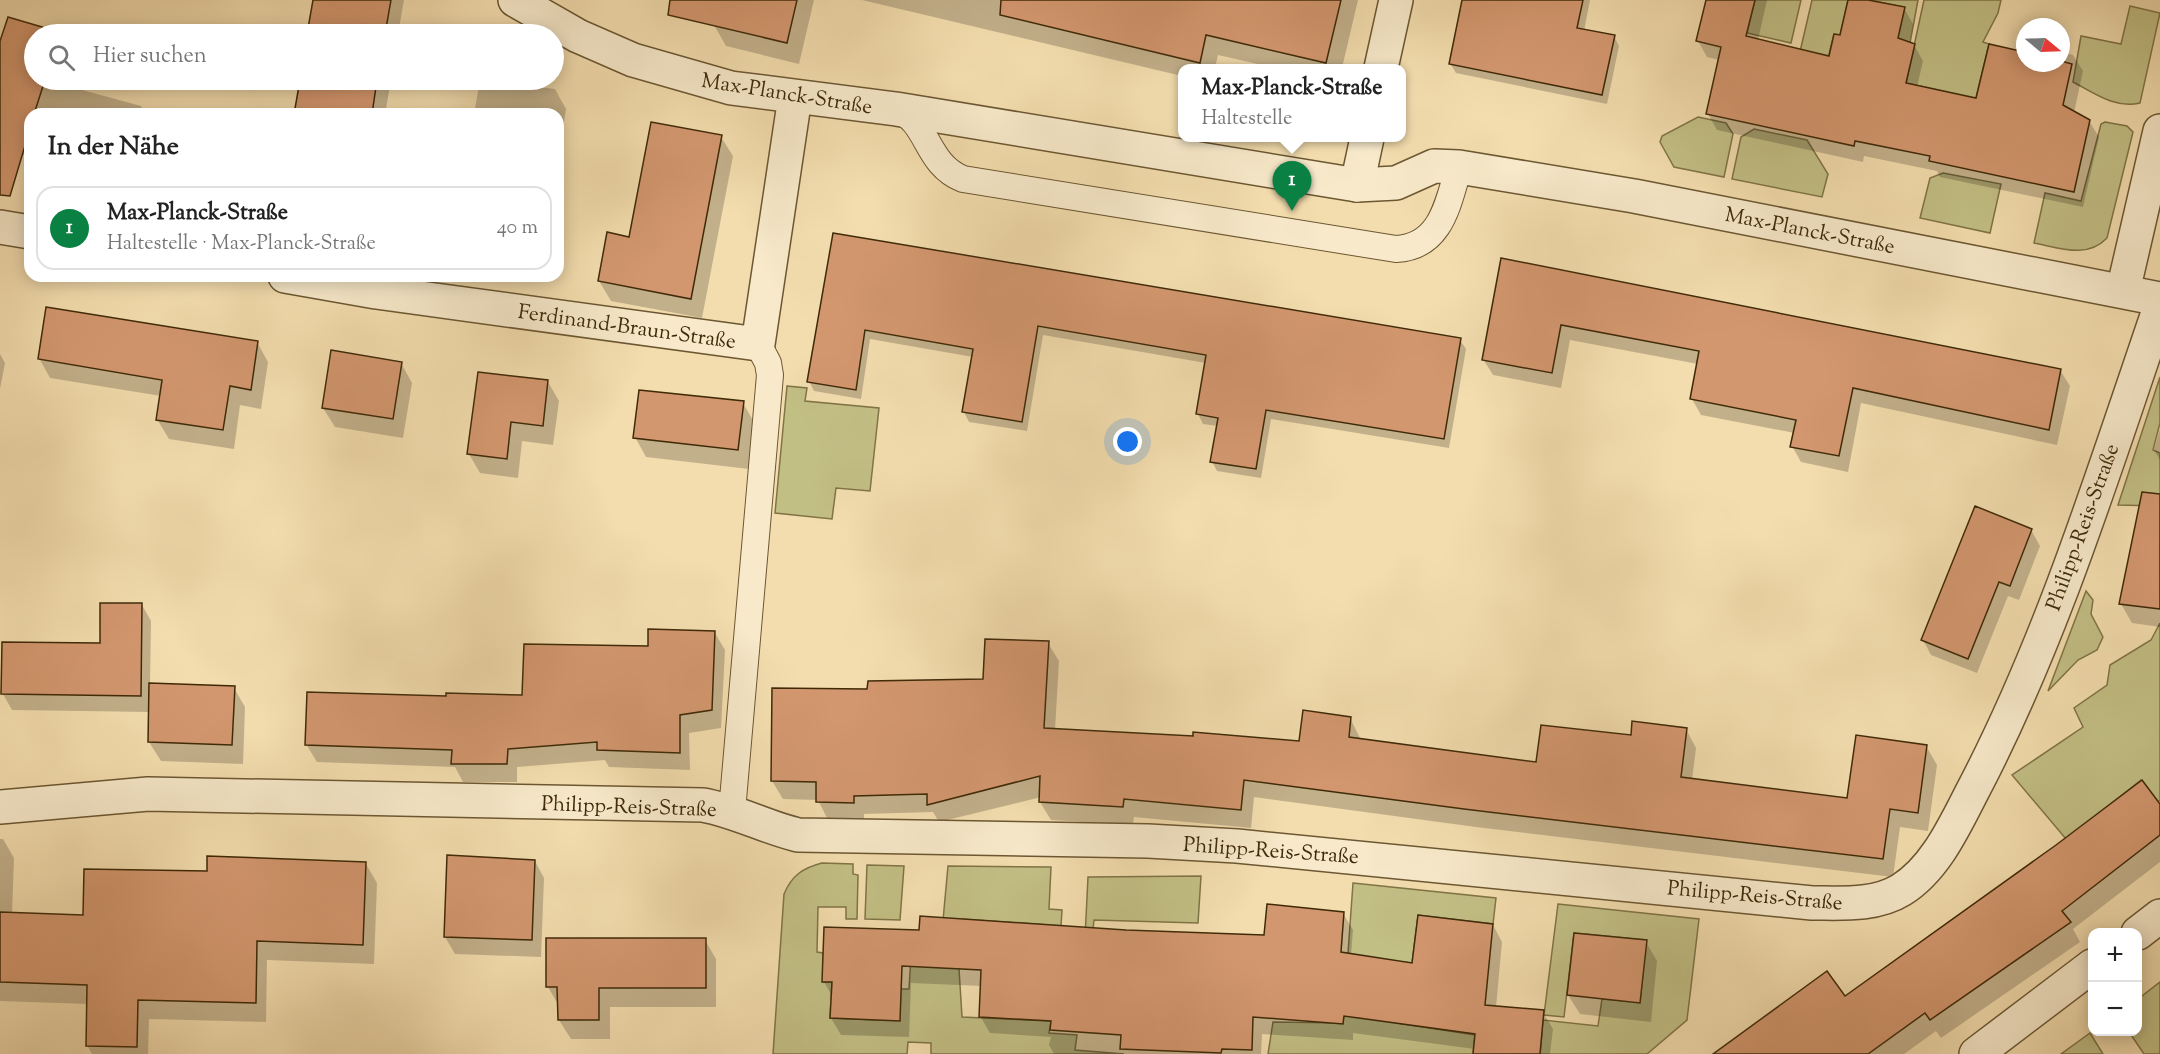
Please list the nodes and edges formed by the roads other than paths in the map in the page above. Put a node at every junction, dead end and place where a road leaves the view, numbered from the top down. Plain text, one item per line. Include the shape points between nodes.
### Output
1 (515, 0) edge
2 (1396, 0) edge
3 (557, 24) edge
4 (564, 28) edge
5 (1383, 64) edge
6 (795, 97) junction
7 (896, 110) junction
8 (2160, 132) edge
9 (1366, 142) edge
10 (1459, 166) junction
11 (1357, 185) junction
12 (0, 227) edge
13 (24, 231) edge
14 (319, 282) edge
15 (2123, 291) junction
16 (2160, 299) edge
17 (2160, 307) edge
18 (758, 344) junction
19 (0, 807) edge
20 (732, 811) junction
21 (2160, 916) edge
22 (2142, 930) edge
23 (2088, 969) edge
24 (1976, 1054) edge

1 - 3 street, Max-Planck-Straße
2 - 5 street
4 - 6 street, Max-Planck-Straße via 633,60 731,88
6 - 7 street, Max-Planck-Straße
6 - 18 street, Ferdinand-Braun-Straße
7 - 10 lane, Max-Planck-Straße via 913,120 944,170 963,179 1396,249 1415,246 1437,229
7 - 11 street, Max-Planck-Straße
8 - 15 street
9 - 11 street
10 - 11 street, Max-Planck-Straße via 1434,166 1396,183
10 - 15 street, Max-Planck-Straße
12 - 13 street
14 - 18 street, Ferdinand-Braun-Straße
15 - 16 street, Max-Planck-Straße
17 - 20 street, Philipp-Reis-Straße via 2079,538 2003,732 1937,855 1901,890 1880,899 1812,903 1334,854 1148,841 798,835
18 - 20 lane via 770,375
19 - 20 street, Philipp-Reis-Straße via 148,794 703,805
21 - 22 street
23 - 24 street

